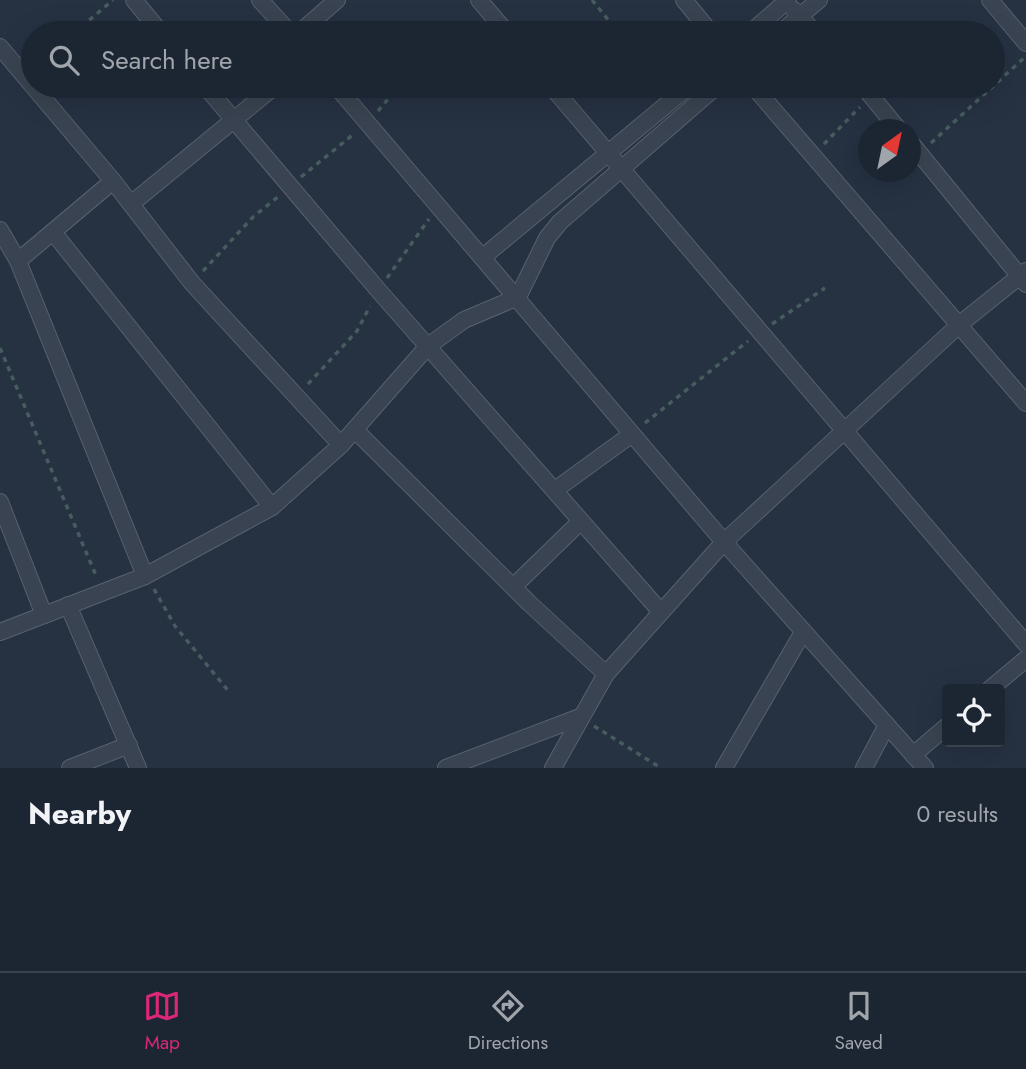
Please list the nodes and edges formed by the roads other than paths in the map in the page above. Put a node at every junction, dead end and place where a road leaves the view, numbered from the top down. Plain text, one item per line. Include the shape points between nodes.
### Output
1 (134, 0) edge
2 (260, 0) edge
3 (337, 0) edge
4 (479, 0) edge
5 (684, 0) edge
6 (787, 0) edge
7 (819, 0) edge
8 (990, 0) edge
9 (800, 16) junction
10 (151, 21) edge
11 (279, 21) edge
12 (313, 21) edge
13 (497, 21) edge
14 (701, 21) edge
15 (763, 21) edge
16 (794, 21) edge
17 (804, 21) edge
18 (1026, 43) edge
19 (0, 47) edge
20 (21, 72) edge
21 (43, 98) edge
22 (215, 98) edge
23 (261, 98) edge
24 (347, 98) edge
25 (561, 98) edge
26 (675, 98) edge
27 (703, 98) edge
28 (763, 98) edge
29 (873, 98) edge
30 (890, 119) edge
31 (234, 120) junction
32 (609, 154) junction
33 (921, 155) edge
34 (620, 168) junction
35 (113, 181) junction
36 (131, 204) junction
37 (0, 230) edge
38 (53, 232) junction
39 (483, 257) junction
40 (18, 261) junction
41 (1024, 277) edge
42 (518, 296) junction
43 (960, 324) junction
44 (428, 346) junction
45 (1026, 403) edge
46 (844, 429) junction
47 (355, 430) junction
48 (632, 434) junction
49 (341, 445) junction
50 (555, 490) junction
51 (0, 502) edge
52 (272, 507) junction
53 (581, 522) junction
54 (723, 542) junction
55 (145, 576) junction
56 (513, 587) junction
57 (68, 605) junction
58 (661, 612) junction
59 (44, 615) junction
60 (0, 632) edge
61 (803, 632) junction
62 (1026, 644) edge
63 (1026, 659) edge
64 (606, 674) junction
65 (996, 684) edge
66 (580, 717) junction
67 (887, 725) junction
68 (942, 730) edge
69 (129, 745) junction
70 (913, 755) junction
71 (70, 768) edge
72 (138, 768) edge
73 (446, 768) edge
74 (553, 768) edge
75 (724, 768) edge
76 (864, 768) edge
77 (925, 768) edge

1 - 10 street
2 - 11 street
3 - 12 street
4 - 13 street
5 - 14 street
6 - 9 street
6 - 15 street
7 - 9 street
8 - 18 street
9 - 16 street
9 - 17 street
19 - 20 street
21 - 35 street
22 - 31 street
23 - 31 street
24 - 39 street
25 - 32 street
26 - 32 street
27 - 34 street
28 - 43 street
29 - 30 street
31 - 36 street
31 - 44 street
32 - 34 street
32 - 39 street
33 - 41 street
34 - 42 street via 547,238
34 - 46 street
35 - 36 street
35 - 38 street
36 - 49 street via 192,283
37 - 40 street
38 - 40 street
38 - 52 street
39 - 42 street
40 - 55 street
41 - 43 street
42 - 44 street via 464,320
42 - 48 street
43 - 45 street
43 - 46 street
44 - 47 street
44 - 50 street
46 - 54 street
46 - 62 street
47 - 49 street
47 - 56 street
48 - 50 street
48 - 54 street
49 - 52 street
50 - 53 street
51 - 59 street
52 - 55 street
53 - 56 street
53 - 58 street
54 - 58 street
54 - 61 street
55 - 57 street
56 - 64 street
57 - 59 street
57 - 69 street
58 - 64 street
59 - 60 street
61 - 67 street
61 - 75 street
63 - 65 street
64 - 66 street
66 - 73 street
66 - 74 street
67 - 70 street
67 - 76 street
68 - 70 street
69 - 71 street
69 - 72 street
70 - 77 street

